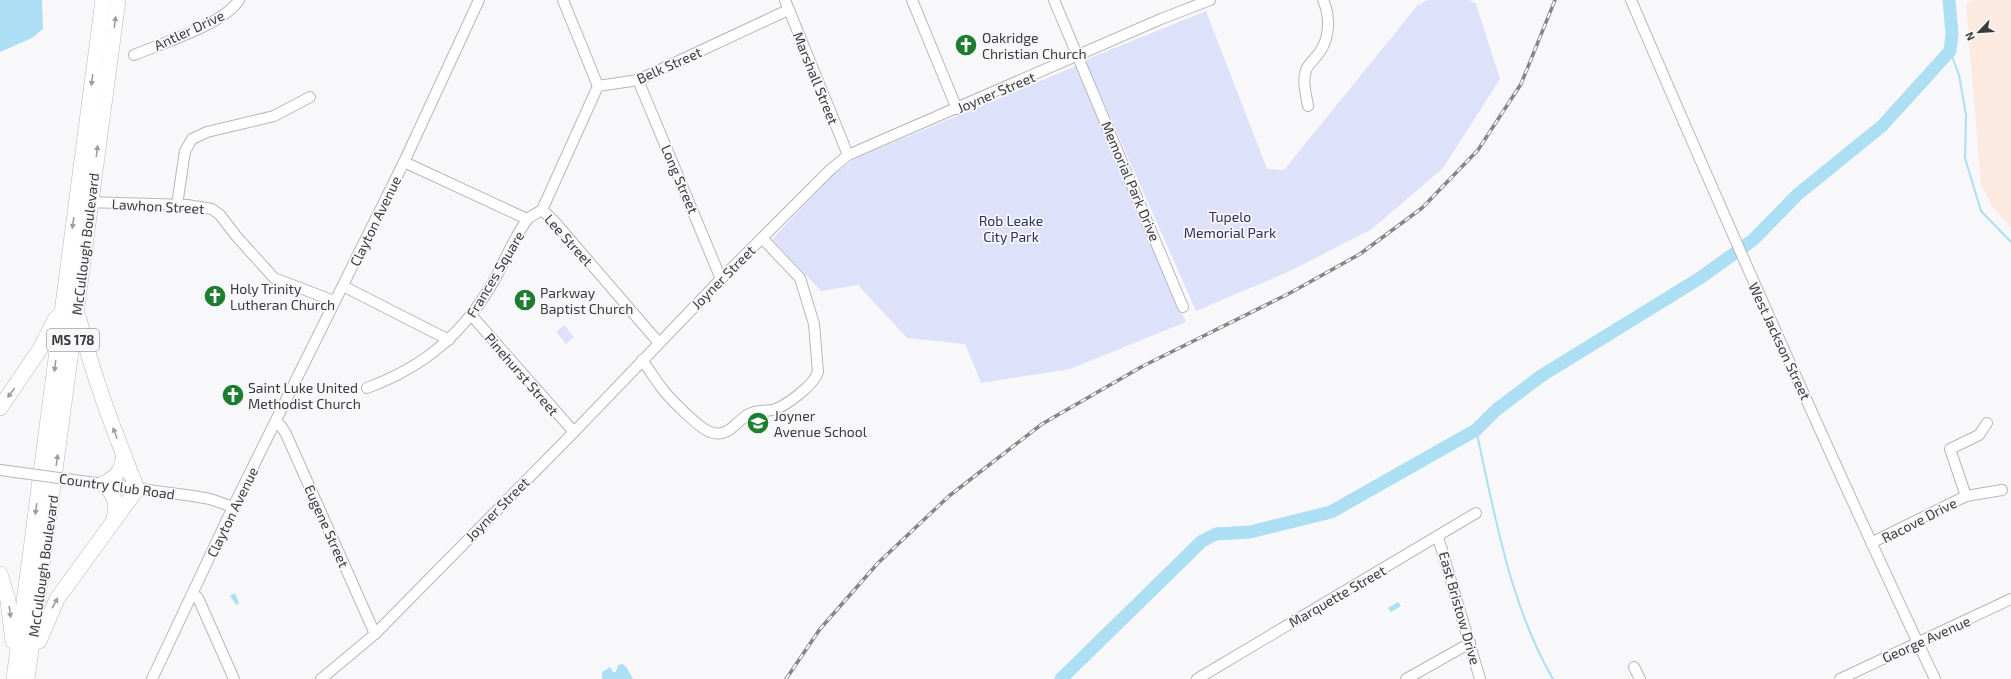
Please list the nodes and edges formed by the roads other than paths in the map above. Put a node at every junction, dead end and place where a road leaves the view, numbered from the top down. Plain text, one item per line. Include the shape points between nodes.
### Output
1 (103, 0) edge
2 (118, 0) edge
3 (240, 0) edge
4 (479, 0) edge
5 (562, 0) edge
6 (912, 0) edge
7 (1054, 0) edge
8 (1210, 0) edge
9 (1323, 0) edge
10 (1631, 0) edge
11 (1197, 2) edge
12 (786, 5) edge
13 (134, 55) dead end
14 (1078, 56) junction
15 (102, 61) junction
16 (638, 80) junction
17 (598, 86) junction
18 (310, 97) dead end
19 (1308, 106) dead end
20 (957, 109) junction
21 (848, 155) junction
22 (404, 162) junction
23 (84, 202) junction
24 (177, 204) junction
25 (542, 210) junction
26 (527, 219) junction
27 (762, 238) junction
28 (721, 279) junction
29 (343, 286) junction
30 (63, 298) junction
31 (334, 301) junction
32 (1183, 307) dead end
33 (77, 309) junction
34 (472, 316) junction
35 (450, 340) junction
36 (659, 343) junction
37 (642, 360) junction
38 (367, 388) dead end
39 (0, 408) edge
40 (276, 421) junction
41 (1987, 423) dead end
42 (574, 432) junction
43 (124, 455) junction
44 (0, 470) edge
45 (103, 484) junction
46 (137, 488) junction
47 (2002, 490) dead end
48 (1966, 496) junction
49 (233, 508) junction
50 (1476, 513) dead end
51 (114, 520) junction
52 (1438, 537) junction
53 (1871, 544) junction
54 (0, 574) edge
55 (192, 594) junction
56 (2011, 599) edge
57 (374, 634) junction
58 (1917, 642) junction
59 (1470, 643) junction
60 (1634, 667) dead end
61 (21, 677) edge
62 (152, 679) edge
63 (234, 679) edge
64 (321, 679) edge
65 (1197, 679) edge
66 (1406, 679) edge
67 (1480, 679) edge
68 (1640, 679) edge
69 (1840, 679) edge
70 (1935, 679) edge

1 - 15 highway, McCullough Boulevard / MS 178
15 -> 2 highway, McCullough Boulevard / MS 178
3 - 13 street, Antler Drive via 233,9 219,18
4 - 22 street, Clayton Avenue
5 - 17 street
6 - 20 street
7 - 14 street, Memorial Park Drive
8 - 11 street, Joyner Street
9 - 19 street via 1329,30 1322,49 1306,69 1304,84
10 - 53 street, West Jackson Street via 1725,220
11 - 14 street, Joyner Street
12 - 16 street, Belk Street
12 - 21 street, Marshall Street
14 - 20 street, Joyner Street
14 - 32 street, Memorial Park Drive
15 - 23 highway, McCullough Boulevard / MS 178
16 - 17 street, Belk Street
16 - 28 street, Long Street
17 - 25 street
18 - 24 street via 274,116 207,132 192,139 185,150
20 - 21 street, Joyner Street
21 - 27 street, Joyner Street
22 - 26 street, Frances Square
22 - 29 street, Clayton Avenue
23 - 24 street, Lawhon Street
23 -> 30 highway, McCullough Boulevard / MS 178
23 - 33 highway, McCullough Boulevard / MS 178
24 - 31 street, Lawhon Street via 207,208 215,212 274,278
25 - 26 street
25 - 36 street, Lee Street
26 - 34 street, Frances Square
27 - 28 street, Joyner Street
27 - 37 street via 800,278 814,324 818,372 816,379 785,405 774,410 748,414 728,432 720,434 702,428 662,389
28 - 36 street, Joyner Street
29 - 31 street, Clayton Avenue
29 - 35 street
30 -> 39 highway via 40,349
30 -> 61 highway, McCullough Boulevard / MS 178
31 - 40 street, Clayton Avenue
43 -> 33 highway via 88,355
61 -> 33 highway, McCullough Boulevard / MS 178
34 - 35 street, Frances Square
34 - 42 street, Pinehurst Street
35 - 38 street, Frances Square via 398,374
36 - 37 street, Joyner Street
37 - 42 street, Joyner Street
40 - 49 street, Clayton Avenue
40 - 57 street, Eugene Street via 286,434
41 - 48 street, Racove Drive via 1979,435 1950,449
42 - 57 street, Joyner Street
43 - 45 highway via 120,471 114,479
43 - 46 highway
44 - 45 street, Country Club Road, bridge
45 - 46 street, Country Club Road
45 - 51 highway via 116,499
46 - 49 street, Country Club Road via 210,499
46 - 51 highway
47 - 48 street, Racove Drive
48 - 53 street, Racove Drive
49 - 55 street, Clayton Avenue
50 - 52 street, Marquette Street
61 -> 51 highway via 57,599
52 - 59 street, East Bristow Drive
52 - 65 street, Marquette Street
53 - 58 street, West Jackson Street
54 -> 61 highway via 8,600
55 - 62 street, Clayton Avenue
55 - 63 street via 198,598
56 - 58 street, George Avenue
57 - 64 street, Joyner Street
58 - 69 street, George Avenue
58 - 70 street, West Jackson Street
59 - 66 street
59 - 67 street, East Bristow Drive
60 - 68 street

